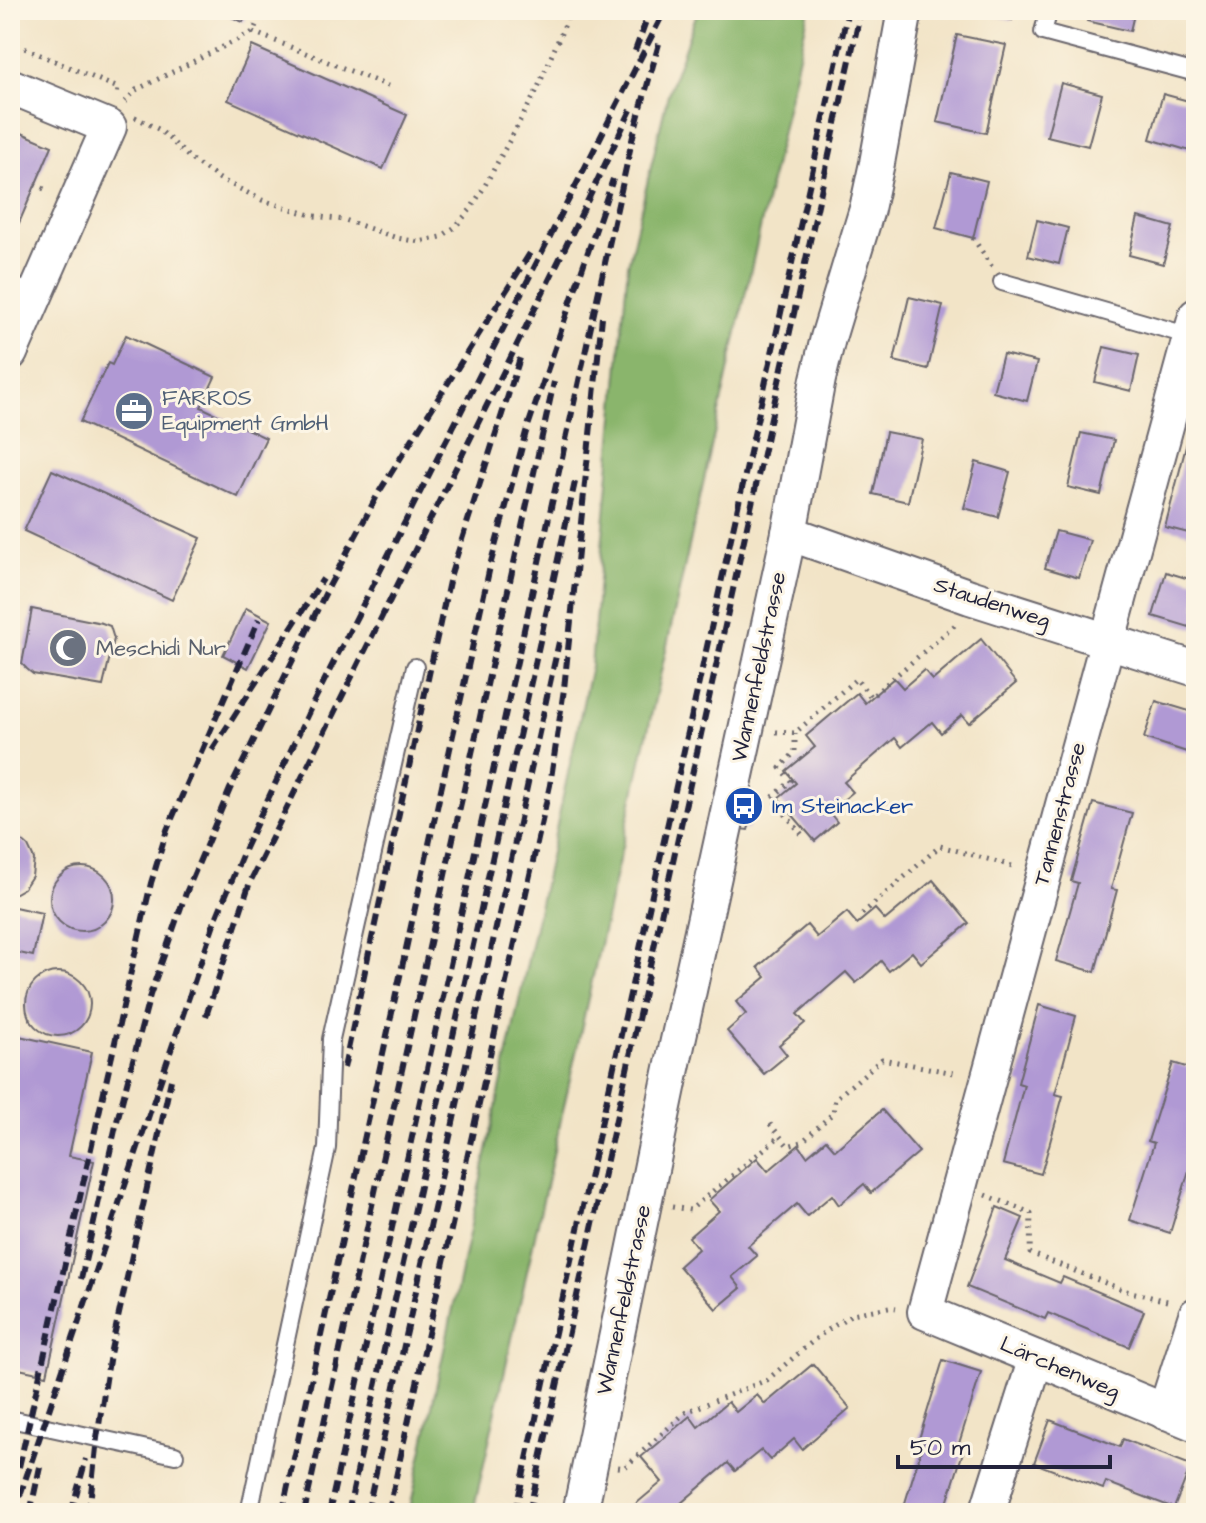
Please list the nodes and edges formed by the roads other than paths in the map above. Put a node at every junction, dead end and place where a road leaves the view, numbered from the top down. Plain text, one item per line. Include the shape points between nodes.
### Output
1 (905, 10) edge
2 (1049, 10) edge
3 (1196, 73) edge
4 (10, 86) edge
5 (1002, 282) road end
6 (23, 289) edge
7 (1193, 326) edge
8 (10, 353) edge
9 (789, 533) junction
10 (1107, 641) junction
11 (415, 667) dead end
12 (1196, 669) edge
13 (1185, 1309) edge
14 (925, 1312) joint
15 (1036, 1358) junction
16 (1181, 1418) edge
17 (10, 1419) edge
18 (175, 1455) dead end
19 (249, 1513) edge
20 (580, 1513) edge
21 (987, 1513) edge

1 - 9 street, Wannenfeldstrasse via 867,209 828,338
2 - 3 lane via 1043,32
4 - 6 street via 109,127
5 - 7 lane
6 - 8 street
7 - 10 street, Tannenstrasse
9 - 10 street, Staudenweg
9 - 20 street, Wannenfeldstrasse
10 - 12 street, Staudenweg
10 - 14 street, Tannenstrasse
11 - 19 lane via 331,1039 327,1148
13 - 16 street
14 - 15 street, Lärchenweg
15 - 16 street, Lärchenweg
15 - 21 street
17 - 18 lane

